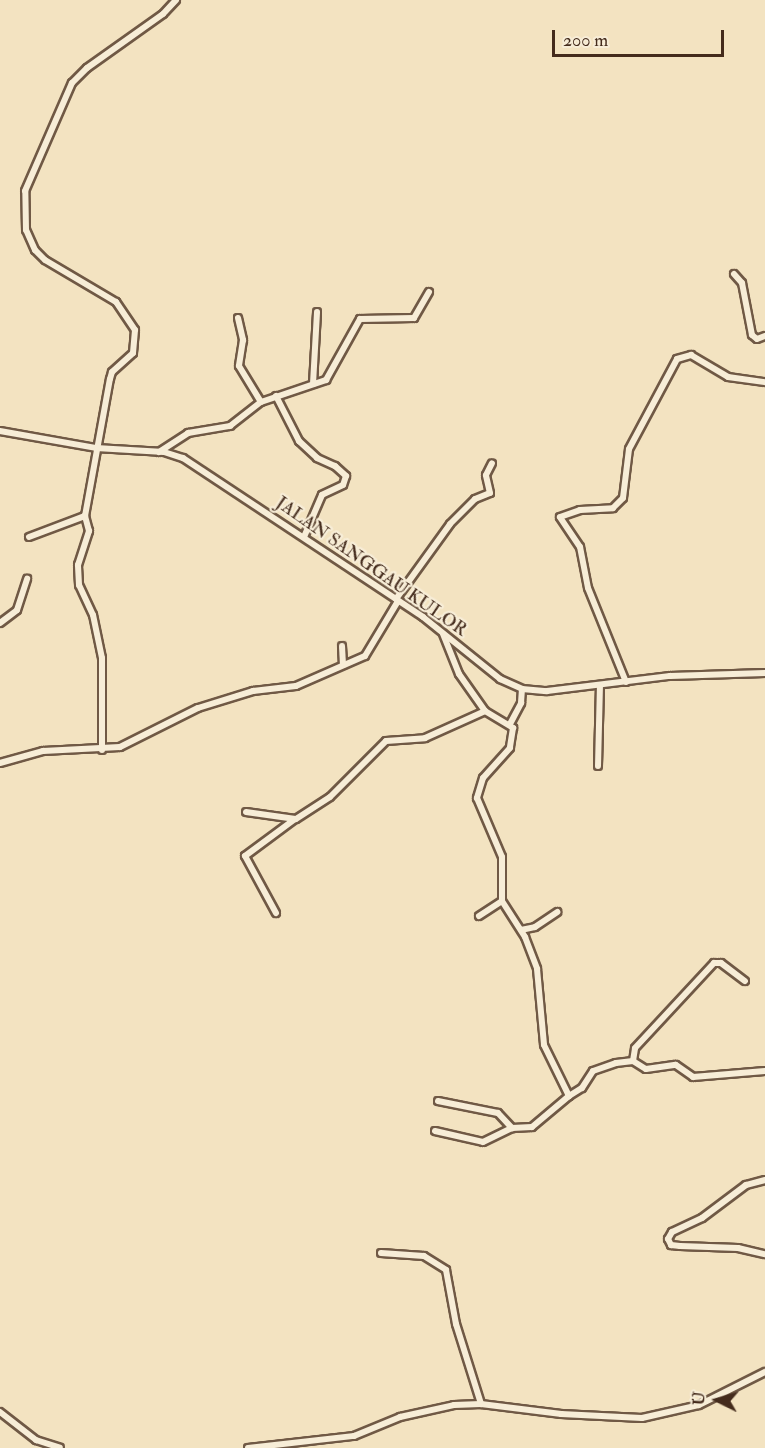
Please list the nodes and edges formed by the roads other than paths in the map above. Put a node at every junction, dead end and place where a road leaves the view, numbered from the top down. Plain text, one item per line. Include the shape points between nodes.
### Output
1 (176, 0) edge
2 (734, 274) dead end
3 (429, 292) dead end
4 (317, 312) dead end
5 (238, 318) dead end
6 (765, 336) edge
7 (765, 382) edge
8 (313, 384) junction
9 (276, 396) junction
10 (261, 402) junction
11 (0, 430) edge
12 (96, 448) junction
13 (159, 452) junction
14 (492, 463) dead end
15 (85, 516) junction
16 (29, 537) dead end
17 (304, 537) junction
18 (27, 579) dead end
19 (397, 600) junction
20 (0, 623) edge
21 (442, 633) junction
22 (342, 646) dead end
23 (343, 665) junction
24 (765, 673) edge
25 (626, 682) junction
26 (600, 686) junction
27 (522, 689) junction
28 (485, 711) junction
29 (510, 724) junction
30 (102, 750) junction
31 (0, 763) edge
32 (598, 766) dead end
33 (246, 812) dead end
34 (296, 819) junction
35 (502, 901) junction
36 (557, 912) dead end
37 (276, 913) dead end
38 (479, 916) dead end
39 (521, 930) junction
40 (745, 981) dead end
41 (633, 1061) junction
42 (765, 1071) edge
43 (569, 1096) junction
44 (438, 1101) dead end
45 (512, 1128) junction
46 (435, 1131) dead end
47 (765, 1180) edge
48 (381, 1253) dead end
49 (765, 1254) edge
50 (765, 1372) edge
51 (481, 1404) junction
52 (0, 1412) edge
53 (60, 1448) edge
54 (248, 1448) edge

1 - 12 street via 72,83 25,191 26,230 35,249 45,260 116,302 135,330 131,358 112,372
2 - 6 street via 742,283 752,335 757,339
3 - 8 street via 414,318 360,319 331,375
4 - 8 street
5 - 10 street via 243,340 239,366
7 - 25 street via 728,377 691,355 677,359 629,449 623,498 613,508 580,510 560,517 580,547 588,588
8 - 9 street
9 - 10 street
9 - 17 street via 299,441 346,476 343,485 322,495
10 - 13 street via 230,426 188,433
11 - 12 street, JALAN SANGGAU KULOR
12 - 13 street, JALAN SANGGAU KULOR
12 - 15 street via 91,499
13 - 17 street, JALAN SANGGAU KULOR via 188,460
14 - 19 street via 486,475 490,493 480,495 460,514
15 - 16 street
15 - 30 street via 89,531 78,578 93,615 102,658
17 - 19 street, JALAN SANGGAU KULOR
18 - 20 street via 17,610
19 - 21 street, JALAN SANGGAU KULOR
19 - 23 street via 365,656
21 - 27 street, JALAN SANGGAU KULOR via 500,679
21 - 28 street via 459,674
22 - 23 street
23 - 30 street via 296,686 253,692 198,708 129,744
24 - 25 street, JALAN SANGGAU KULOR
25 - 26 street, JALAN SANGGAU KULOR
26 - 27 street, JALAN SANGGAU KULOR via 547,692
26 - 32 street
27 - 29 street via 519,709
28 - 29 street
28 - 34 street via 425,738 386,741 335,792
29 - 35 street via 513,741 483,778 477,798 502,857
30 - 31 street via 43,751
33 - 34 street
34 - 37 street via 245,856
35 - 38 street
35 - 39 street
36 - 39 street via 535,927
39 - 43 street via 537,969 544,1045
40 - 41 street via 721,963 714,963 634,1048
41 - 42 street via 646,1069 676,1065 693,1077
41 - 43 street via 598,1068 582,1088
43 - 45 street via 532,1127
44 - 45 street via 498,1113
45 - 46 street via 483,1142
47 - 49 street via 746,1185 702,1218 672,1232 668,1239 671,1245
48 - 51 street via 424,1256 446,1270 456,1324
50 - 51 street via 699,1405 642,1418 561,1414
51 - 54 street via 417,1412 344,1437
52 - 53 street via 36,1440

